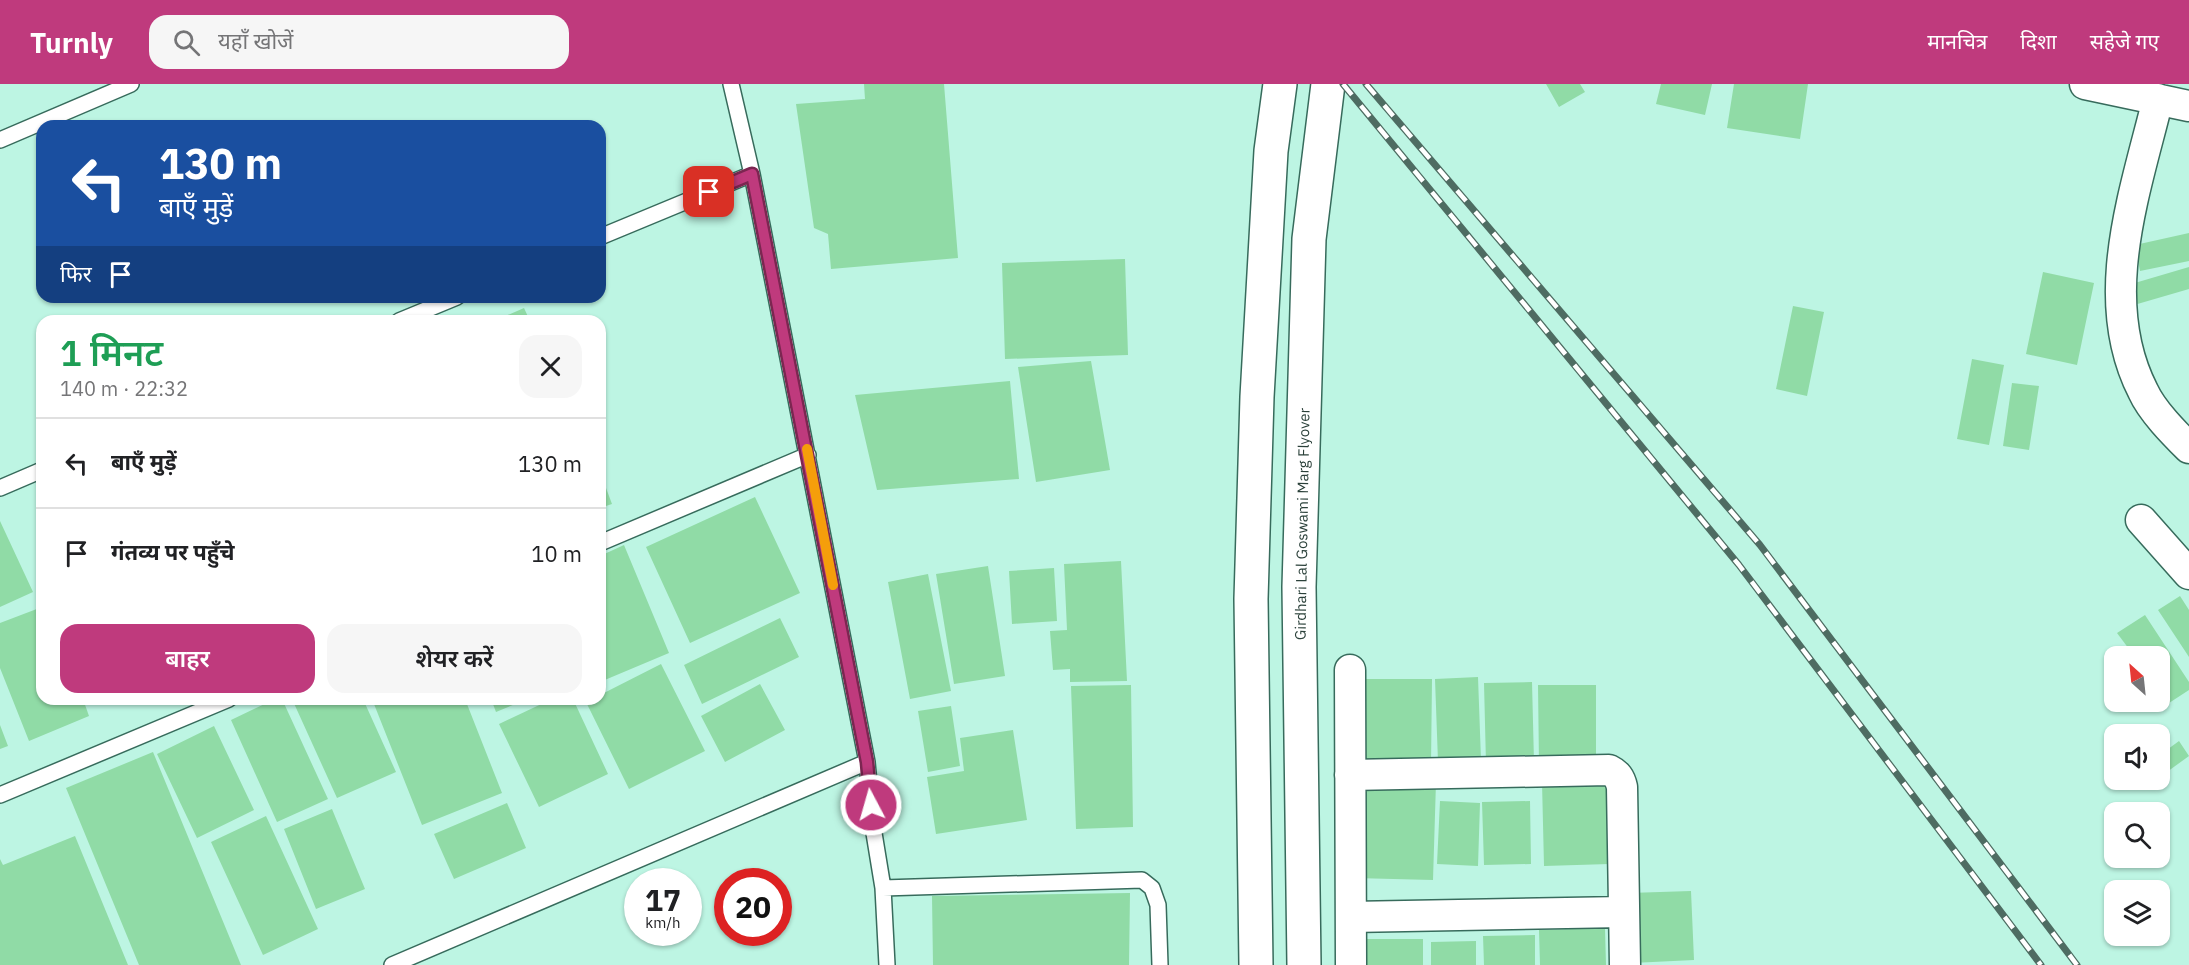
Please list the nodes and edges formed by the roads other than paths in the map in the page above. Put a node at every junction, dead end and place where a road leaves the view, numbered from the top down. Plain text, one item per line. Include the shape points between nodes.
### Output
1 (131, 84) edge
2 (731, 84) edge
3 (1280, 84) edge
4 (1328, 84) edge
5 (2085, 84) edge
6 (2158, 99) junction
7 (2189, 106) edge
8 (47, 120) edge
9 (36, 125) edge
10 (0, 140) edge
11 (752, 174) junction
12 (606, 235) edge
13 (442, 303) edge
14 (414, 315) edge
15 (2189, 448) edge
16 (808, 455) junction
17 (36, 473) edge
18 (0, 488) edge
19 (2141, 520) dead end
20 (606, 540) edge
21 (2189, 574) edge
22 (1350, 670) dead end
23 (215, 705) edge
24 (867, 762) junction
25 (1350, 775) junction
26 (0, 795) edge
27 (883, 888) junction
28 (1623, 912) junction
29 (1351, 917) junction
30 (412, 961) edge
31 (392, 965) edge
32 (887, 965) edge
33 (1160, 965) edge
34 (1256, 965) edge
35 (1304, 965) edge
36 (1351, 965) edge
37 (1625, 965) edge

1 - 8 lane
2 - 11 lane
3 - 34 main road via 1271,151 1257,398 1251,599
4 - 35 main road, Girdhari Lal Goswami Marg Flyover via 1309,239 1299,587
5 - 6 street
6 - 7 street
6 - 15 street via 2126,240 2122,321 2131,364 2144,394
9 - 10 lane
11 - 12 lane
11 - 16 lane
13 - 14 lane
16 - 20 lane
16 - 24 lane
17 - 18 lane
19 - 21 street
22 - 25 street
23 - 26 lane
24 - 27 lane
24 - 30 lane
25 - 28 street via 1609,770 1615,773 1622,787
25 - 29 street
27 - 32 lane
27 - 33 lane via 1142,880 1152,888 1158,905
28 - 29 street
28 - 37 street
29 - 36 street
30 - 31 lane

